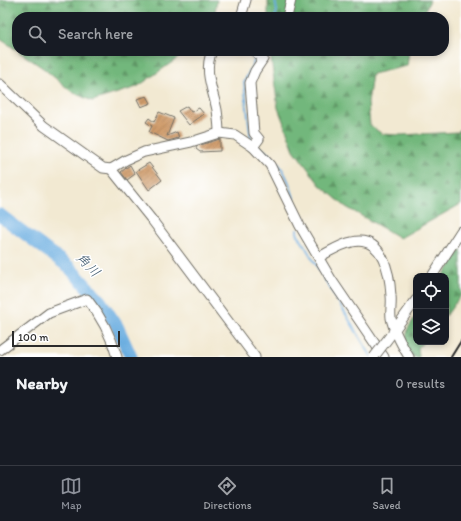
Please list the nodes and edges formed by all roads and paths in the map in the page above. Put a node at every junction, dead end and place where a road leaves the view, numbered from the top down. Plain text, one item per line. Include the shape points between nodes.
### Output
1 (246, 0) edge
2 (291, 0) edge
3 (242, 12) edge
4 (288, 12) edge
5 (210, 56) edge
6 (261, 56) edge
7 (0, 84) edge
8 (220, 133) junction
9 (255, 144) junction
10 (111, 169) junction
11 (461, 231) edge
12 (319, 257) junction
13 (434, 273) edge
14 (413, 304) edge
15 (393, 332) junction
16 (0, 350) edge
17 (117, 357) edge
18 (255, 357) edge
19 (374, 357) edge
20 (384, 357) edge
21 (409, 357) edge

1 - 3 street
2 - 4 street
5 - 8 street via 208,74
6 - 9 street via 264,59 250,83
7 - 10 street via 44,126 103,168
8 - 9 street via 235,135
8 - 10 street via 144,152
9 - 12 street via 270,165 300,226
10 - 18 street
11 - 13 street
12 - 15 street via 352,242 362,241 375,248 385,260 389,271
12 - 20 street
14 - 15 street
15 - 19 street, bridge
15 - 21 street
16 - 17 street via 49,313 87,299 98,311

